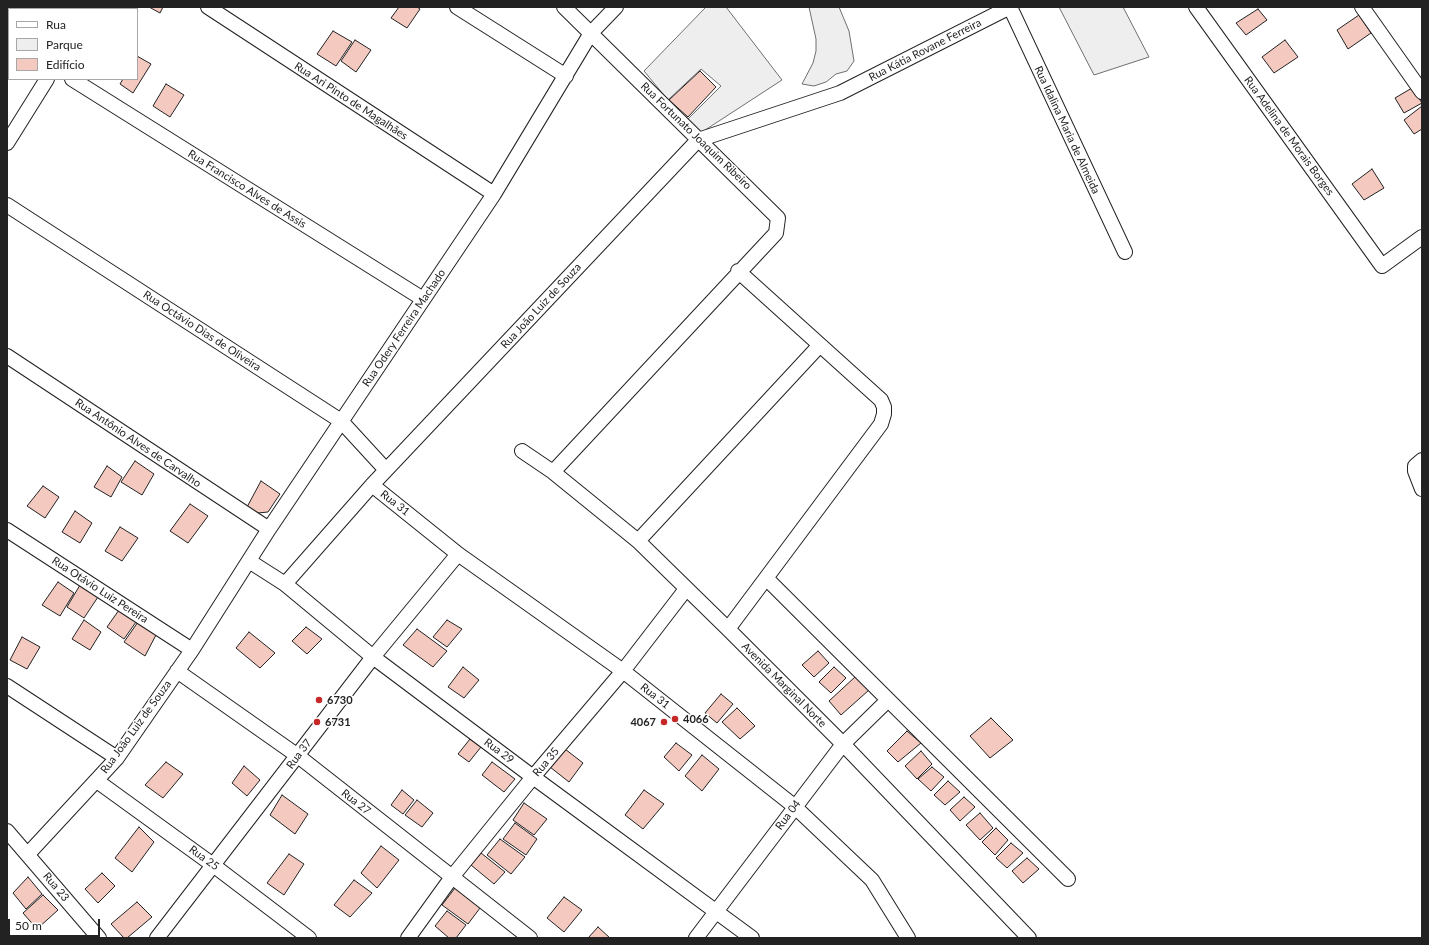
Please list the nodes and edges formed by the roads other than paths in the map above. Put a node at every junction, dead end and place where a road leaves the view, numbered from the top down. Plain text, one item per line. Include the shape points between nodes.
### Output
1 (208, 7) edge
2 (457, 7) edge
3 (564, 7) edge
4 (616, 7) edge
5 (1010, 7) edge
6 (1196, 7) edge
7 (1362, 7) edge
8 (591, 33) junction
9 (566, 76) junction
10 (46, 80) edge
11 (74, 80) edge
12 (1422, 92) edge
13 (840, 93) joint
14 (698, 140) junction
15 (7, 142) edge
16 (494, 194) junction
17 (7, 205) edge
18 (1422, 237) edge
19 (1125, 252) dead end
20 (738, 271) junction
21 (423, 299) junction
22 (820, 345) junction
23 (7, 356) edge
24 (341, 421) junction
25 (522, 451) dead end
26 (1422, 460) edge
27 (386, 470) junction
28 (553, 472) junction
29 (372, 485) junction
30 (1422, 489) edge
31 (269, 529) junction
32 (7, 530) edge
33 (638, 541) junction
34 (458, 554) junction
35 (249, 561) junction
36 (766, 578) junction
37 (285, 584) junction
38 (686, 589) junction
39 (728, 629) junction
40 (192, 650) junction
41 (373, 656) junction
42 (177, 671) junction
43 (623, 671) junction
44 (7, 686) edge
45 (888, 700) junction
46 (843, 744) junction
47 (298, 756) junction
48 (117, 758) junction
49 (533, 777) junction
50 (97, 780) junction
51 (794, 806) junction
52 (7, 831) edge
53 (28, 854) junction
54 (213, 865) junction
55 (452, 877) junction
56 (1068, 879) dead end
57 (717, 910) junction
58 (99, 938) edge
59 (157, 938) edge
60 (309, 938) edge
61 (408, 938) edge
62 (530, 938) edge
63 (696, 938) edge
64 (752, 938) edge
65 (908, 938) edge
66 (1029, 938) edge

1 - 16 street, Rua Ari Pinto de Magalhães
2 - 9 street
3 - 8 street, Rua Fortunato Joaquim Ribeiro
4 - 8 street, Rua Odery Ferreira Machado
5 - 13 street, Rua Kátia Rovane Ferreira
5 - 19 street, Rua Idalina Maria de Almeida
6 - 18 street, Rua Adelina de Morais Borges via 1382,266
7 - 12 street
8 - 9 street, Rua Odery Ferreira Machado
8 - 14 street, Rua Fortunato Joaquim Ribeiro
9 - 16 street, Rua Odery Ferreira Machado
10 - 15 street
11 - 21 street, Rua Francisco Alves de Assis
13 - 14 street, Rua João Luiz de Souza
14 - 20 street, Rua Fortunato Joaquim Ribeiro via 778,218 776,233
14 - 27 street, Rua João Luiz de Souza
16 - 21 street, Rua Odery Ferreira Machado
17 - 24 street, Rua Octávio Dias de Oliveira
20 - 22 street
20 - 28 street
21 - 24 street, Rua Odery Ferreira Machado
22 - 33 street
22 - 36 street via 881,400 884,414 881,424
23 - 31 street, Rua Antônio Alves de Carvalho
24 - 27 street, Rua Octávio Dias de Oliveira
24 - 31 street, Rua Odery Ferreira Machado
25 - 28 street, Avenida Marginal Norte
26 - 30 street via 1415,466 1414,471
27 - 29 street, Rua João Luiz de Souza
28 - 33 street, Avenida Marginal Norte
29 - 34 street, Rua 31
29 - 37 street, Rua João Luiz de Souza
31 - 35 street, Rua Odery Ferreira Machado
32 - 40 street, Rua Otávio Luiz Pereira
33 - 38 street, Avenida Marginal Norte
34 - 41 street, Rua 37
34 - 43 street, Rua 31
35 - 37 street, Rua 29
35 - 40 street, Rua Odery Ferreira Machado
36 - 39 street
36 - 45 street
37 - 41 street, Rua 29
38 - 39 street, Avenida Marginal Norte
38 - 43 street, Rua 35
39 - 46 street, Avenida Marginal Norte
40 - 42 street, Rua João Luiz de Souza
41 - 47 street, Rua 37
41 - 49 street, Rua 29
42 - 47 street, Rua 27
42 - 48 street, Rua João Luiz de Souza
43 - 49 street, Rua 35
43 - 51 street, Rua 31
44 - 48 street
45 - 46 street, Rua 04
45 - 56 street
46 - 51 street, Rua 04
46 - 66 street, Avenida Marginal Norte
47 - 54 street, Rua 37
47 - 55 street, Rua 27
48 - 50 street, Rua João Luiz de Souza
49 - 55 street, Rua 35
49 - 57 street, Rua 29
50 - 53 street, Rua João Luiz de Souza
50 - 54 street, Rua 25
51 - 57 street, Rua 04
51 - 65 street, Rua 31 via 872,880
52 - 53 street, Rua 23
53 - 58 street, Rua 23
54 - 59 street, Rua 37
54 - 60 street, Rua 25
55 - 61 street, Rua 35
55 - 62 street, Rua 27
57 - 63 street, Rua 04
57 - 64 street, Rua 29

